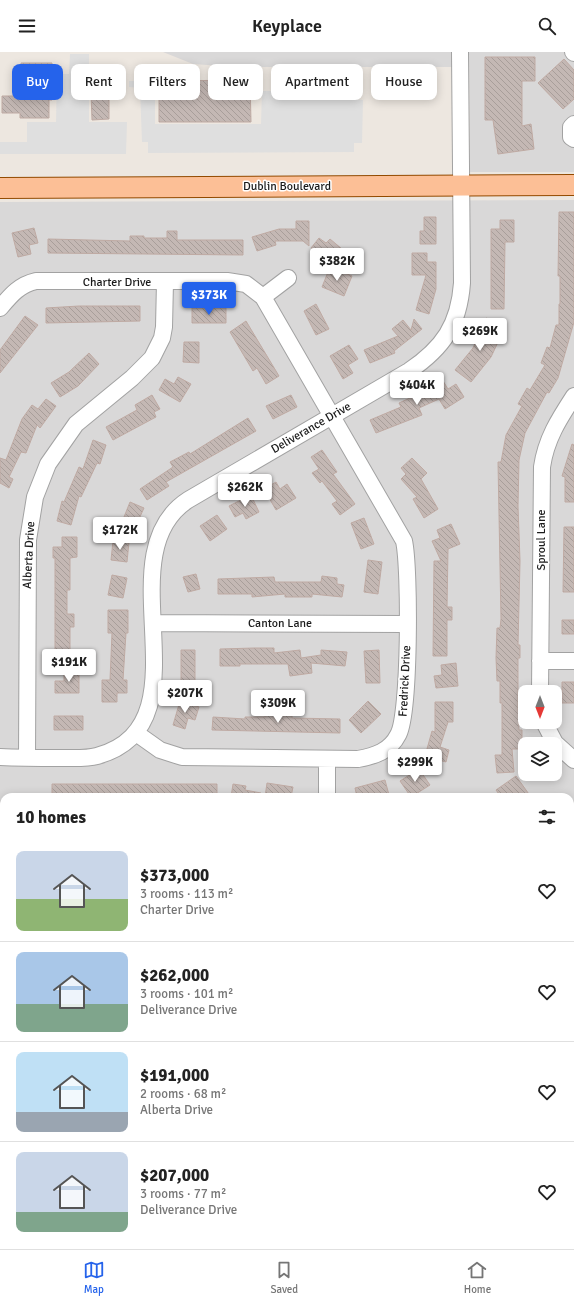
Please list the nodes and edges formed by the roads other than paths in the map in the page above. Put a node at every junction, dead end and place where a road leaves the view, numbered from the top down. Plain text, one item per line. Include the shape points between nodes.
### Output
1 (460, 52) edge
2 (574, 124) edge
3 (574, 139) edge
4 (461, 185) junction
5 (574, 185) edge
6 (0, 188) edge
7 (288, 278) dead end
8 (165, 282) junction
9 (263, 297) junction
10 (0, 308) edge
11 (574, 396) edge
12 (332, 415) junction
13 (153, 623) junction
14 (407, 624) junction
15 (540, 661) junction
16 (574, 661) edge
17 (540, 685) edge
18 (136, 733) junction
19 (562, 755) edge
20 (0, 757) edge
21 (27, 758) junction
22 (327, 760) junction
23 (574, 760) edge
24 (327, 793) edge

1 - 4 street, Deliverance Drive
2 - 3 street via 570,131
4 - 5 main road, Dublin Boulevard
4 - 6 main road, Dublin Boulevard
4 - 12 street, Deliverance Drive via 461,298 449,332 433,353 423,361
7 - 9 street
8 - 9 street, Charter Drive via 237,281 250,286
8 - 10 street, Charter Drive via 36,281 16,290
8 - 21 street, Alberta Drive via 164,327 162,338 152,358 76,424 48,464 35,497 28,540
9 - 12 street, Charter Drive
11 - 15 street, Sproul Lane via 552,431 542,467
12 - 13 street, Deliverance Drive via 188,500 172,513 162,529 154,552
12 - 14 street, Fredrick Drive via 404,541
13 - 14 street, Canton Lane
13 - 18 street, Deliverance Drive via 152,694 142,724
14 - 22 street, Fredrick Drive via 404,715 399,735 387,748 368,758
15 - 16 street
15 - 17 street, Sproul Lane
18 - 21 street, Deliverance Drive via 117,749 96,757
18 - 22 street, Fredrick Drive via 160,750 182,757
19 - 23 street
20 - 21 street, Deliverance Drive
22 - 24 street

